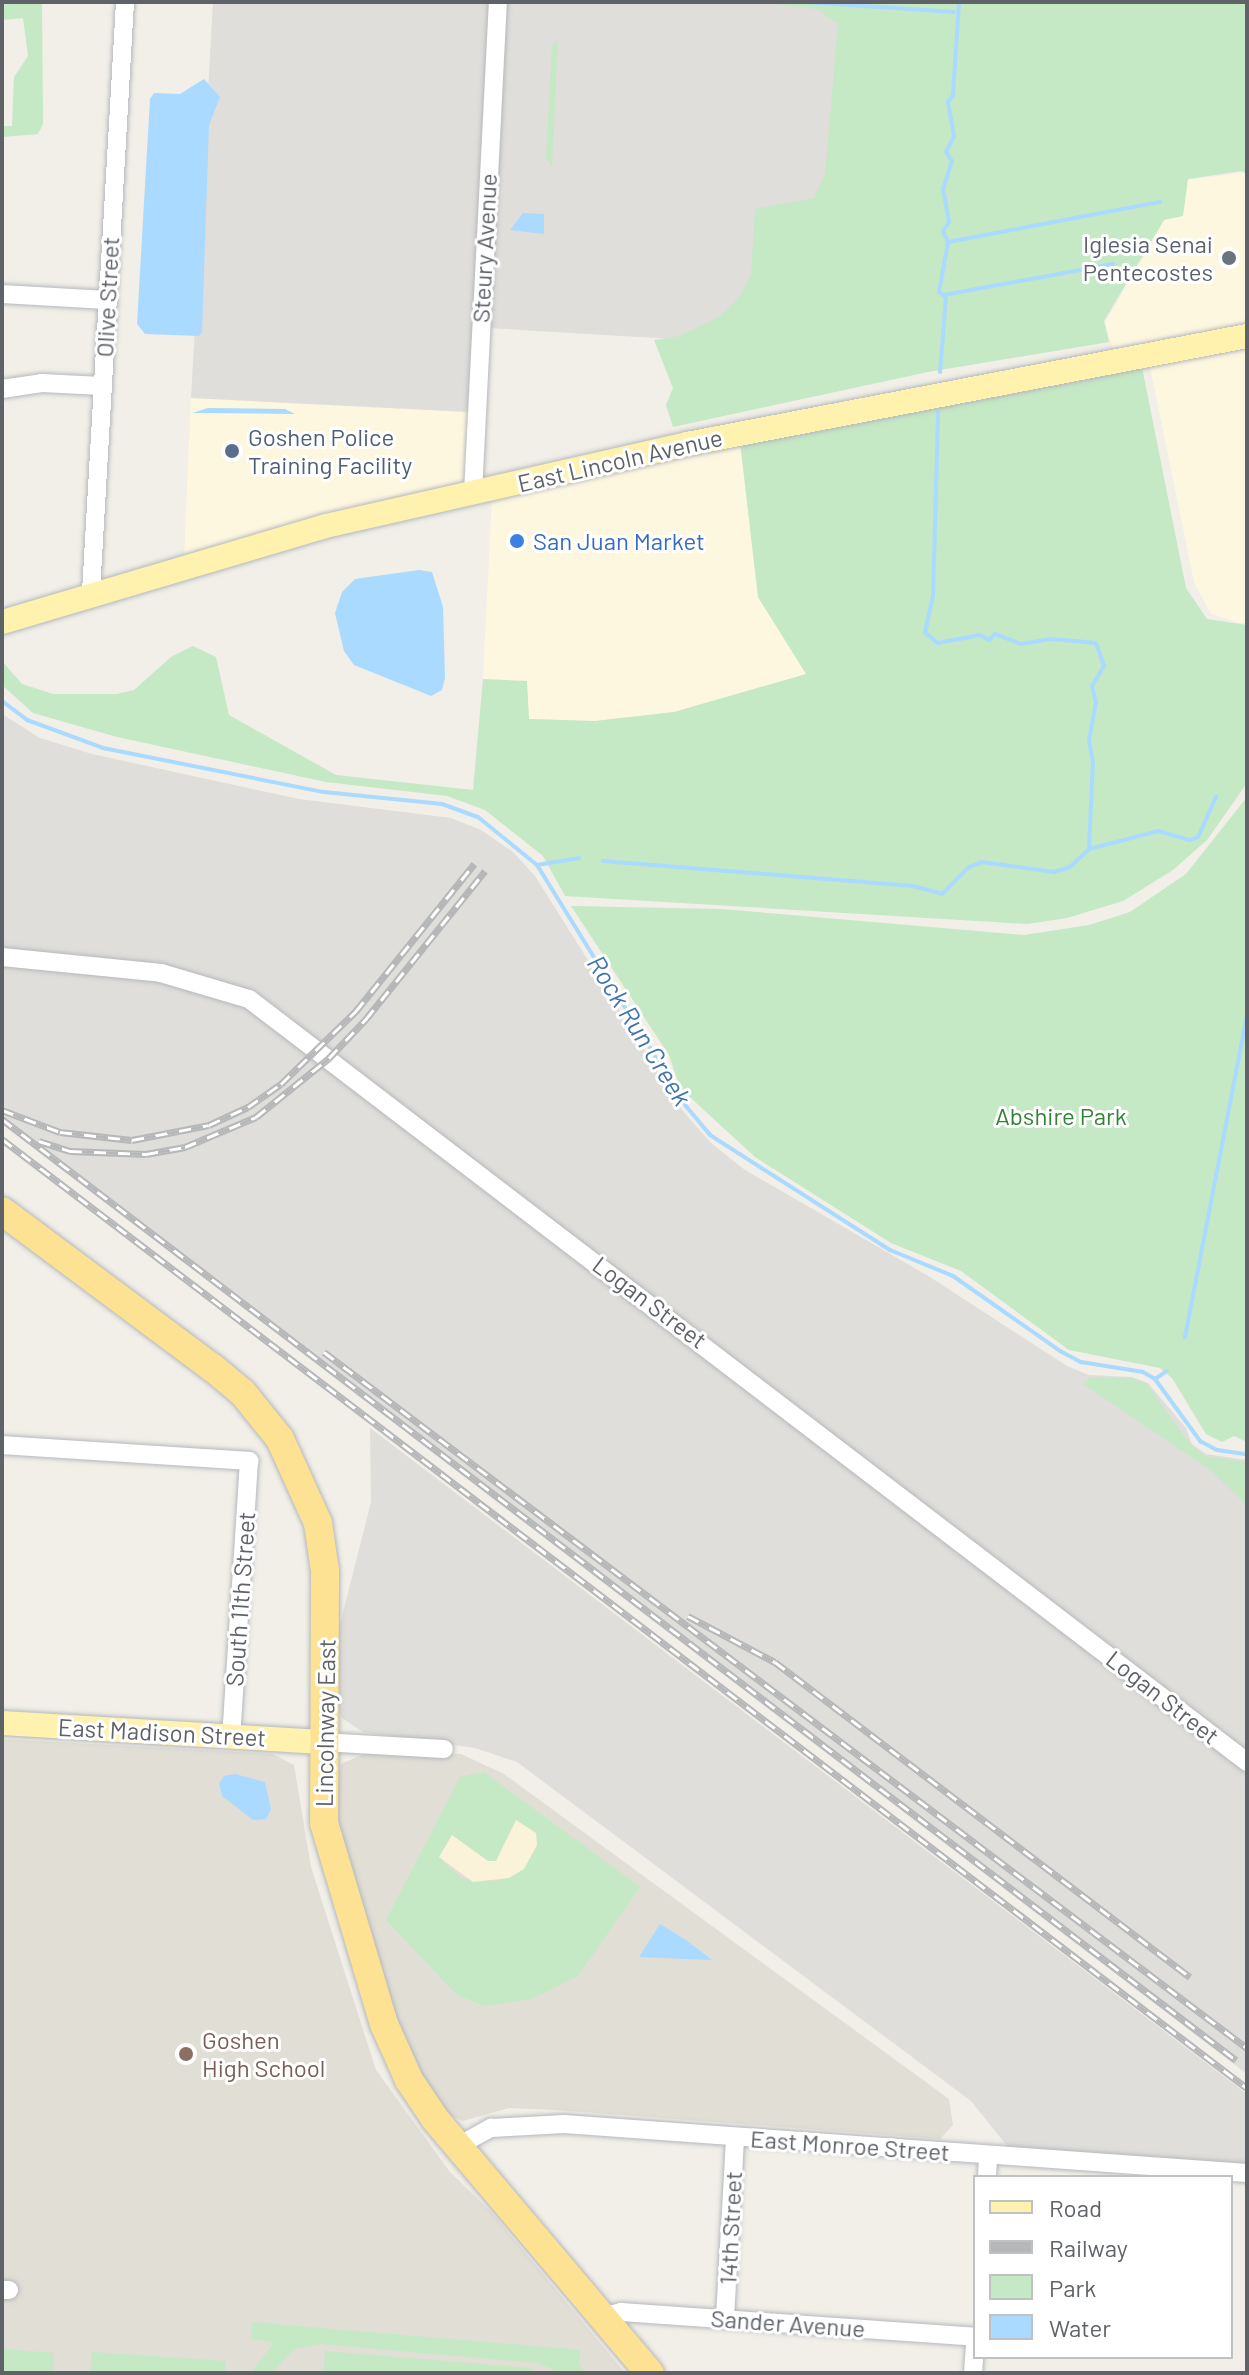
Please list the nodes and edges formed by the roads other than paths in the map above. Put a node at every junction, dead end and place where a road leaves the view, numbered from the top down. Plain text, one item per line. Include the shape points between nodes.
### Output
1 (125, 2) edge
2 (498, 2) edge
3 (2, 294) edge
4 (107, 300) junction
5 (1247, 336) edge
6 (102, 386) junction
7 (2, 389) edge
8 (473, 493) junction
9 (91, 592) junction
10 (2, 622) edge
11 (2, 957) edge
12 (2, 1211) edge
13 (2, 1445) edge
14 (2, 1723) edge
15 (231, 1736) junction
16 (322, 1742) junction
17 (444, 1749) dead end
18 (1247, 1762) edge
19 (735, 2137) junction
20 (458, 2146) junction
21 (988, 2155) junction
22 (1247, 2173) edge
23 (987, 2175) edge
24 (602, 2317) junction
25 (725, 2318) junction
26 (973, 2337) edge
27 (650, 2373) edge

1 - 4 street, Olive Street
2 - 8 street, Steury Avenue
3 - 4 street
4 - 6 street, Olive Street
5 - 8 main road, East Lincoln Avenue via 697,442
6 - 7 street via 42,383
6 - 9 street, Olive Street
8 - 9 main road, East Lincoln Avenue via 275,539
9 - 10 main road, East Lincoln Avenue
11 - 18 street, Logan Street via 161,973 249,999
12 - 16 highway, Lincolnway East via 213,1368 243,1393 280,1439 310,1500 322,1546 327,1601
13 - 15 street, South 11th Street via 249,1461
14 - 15 main road, East Madison Street
15 - 16 main road, East Madison Street
16 - 17 street
16 - 20 highway, Lincolnway East via 324,1823 359,1952 409,2080
19 - 20 street, East Monroe Street via 529,2123 491,2128
19 - 21 street, East Monroe Street
19 - 25 street, 14th Street
20 - 24 highway, Lincolnway East
21 - 22 street, East Monroe Street
21 - 23 street
24 - 25 street, Sander Avenue via 621,2312
24 - 27 highway, Lincolnway East
25 - 26 street, Sander Avenue

